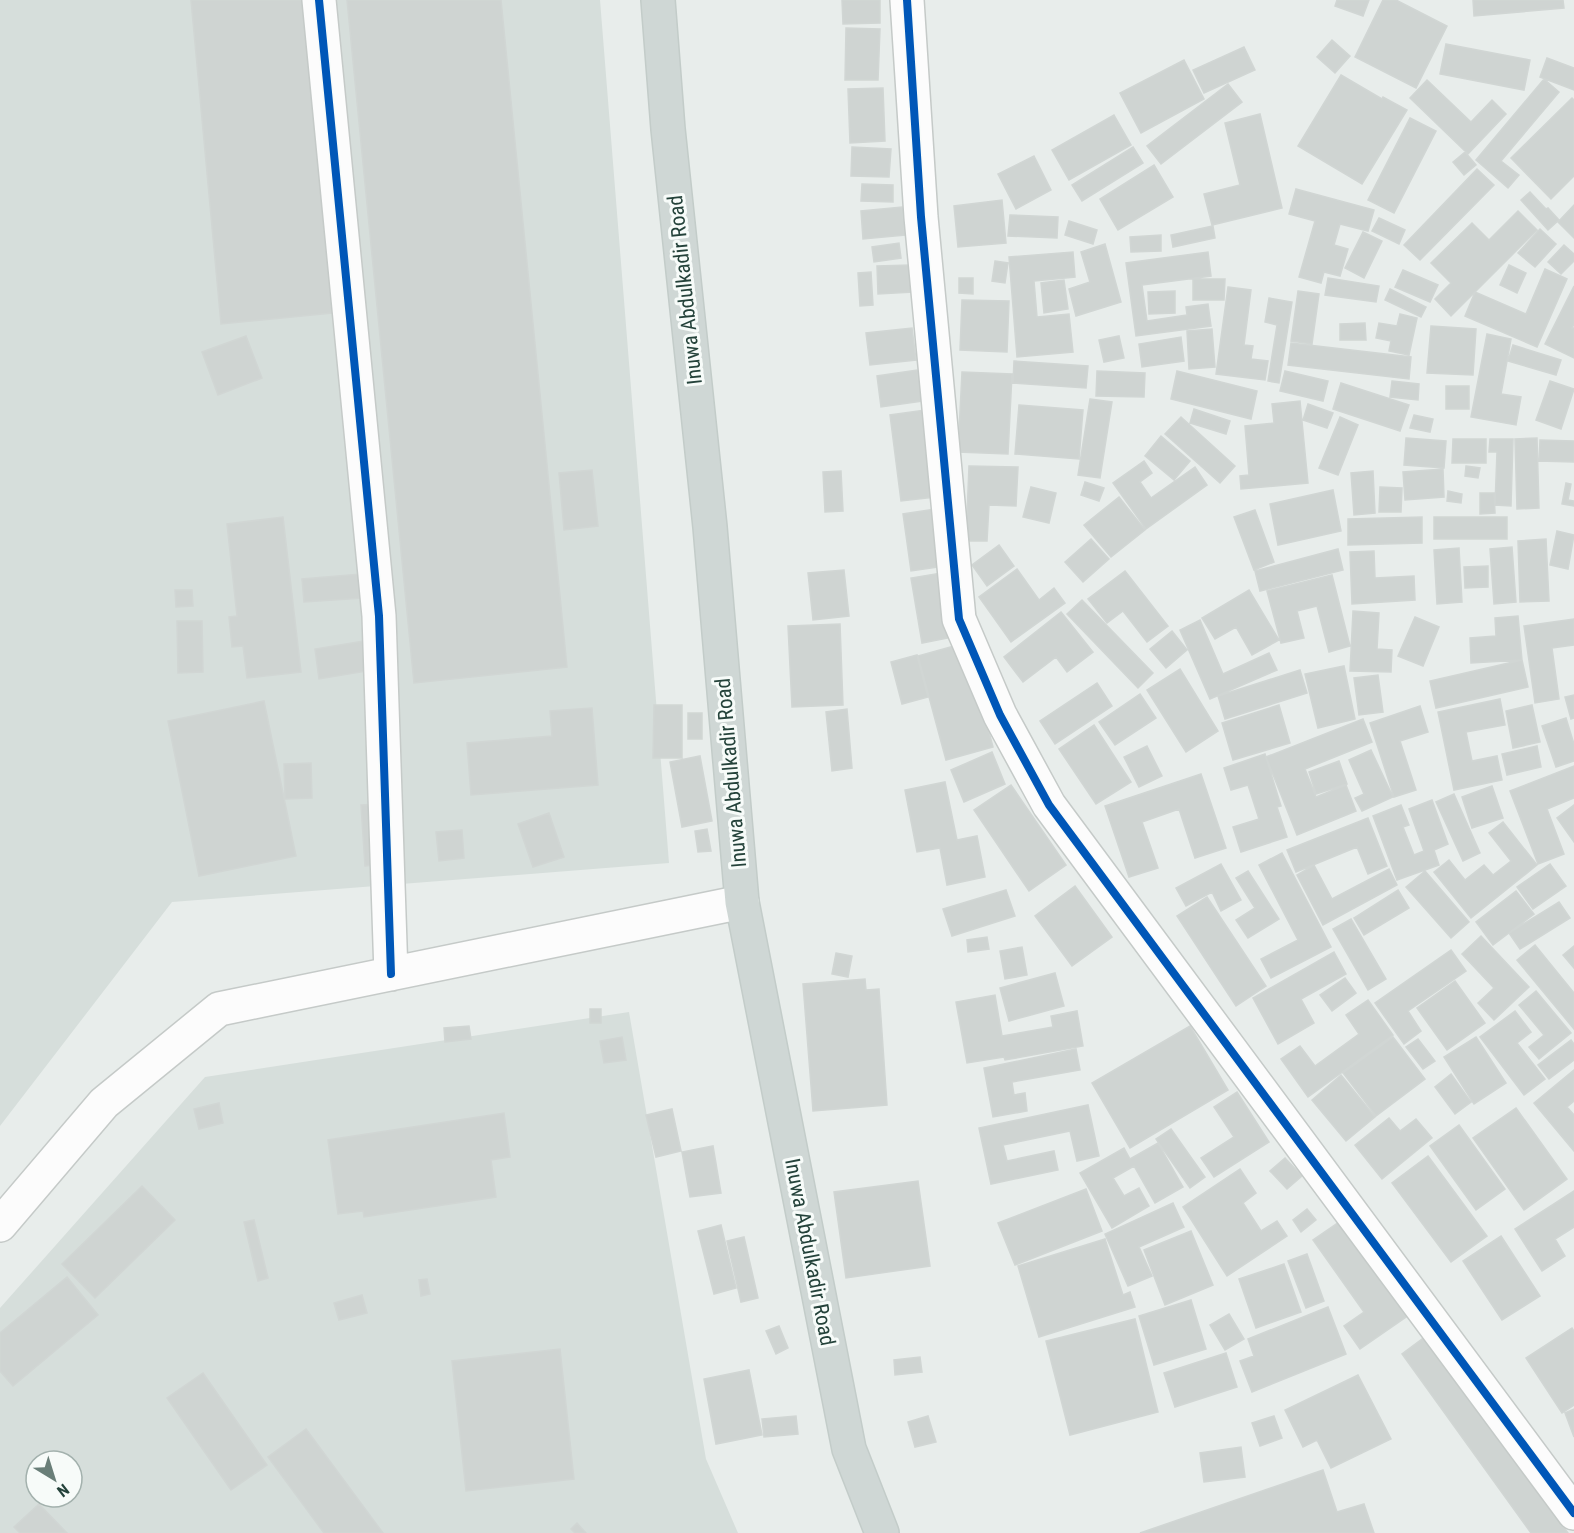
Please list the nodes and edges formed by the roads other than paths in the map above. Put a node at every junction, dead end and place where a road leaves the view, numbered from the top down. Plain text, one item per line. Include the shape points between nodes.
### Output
1 (318, 0) edge
2 (658, 0) edge
3 (908, 0) edge
4 (741, 902) junction
5 (391, 974) junction
6 (0, 1226) edge
7 (1574, 1513) edge
8 (882, 1533) edge

1 - 5 street via 379,616
2 - 4 main road, Inuwa Abdulkadir Road via 710,527
3 - 7 street via 921,217 959,619 1000,715 1049,805
4 - 5 street
4 - 8 main road, Inuwa Abdulkadir Road via 849,1449
5 - 6 street via 219,1009 104,1103

